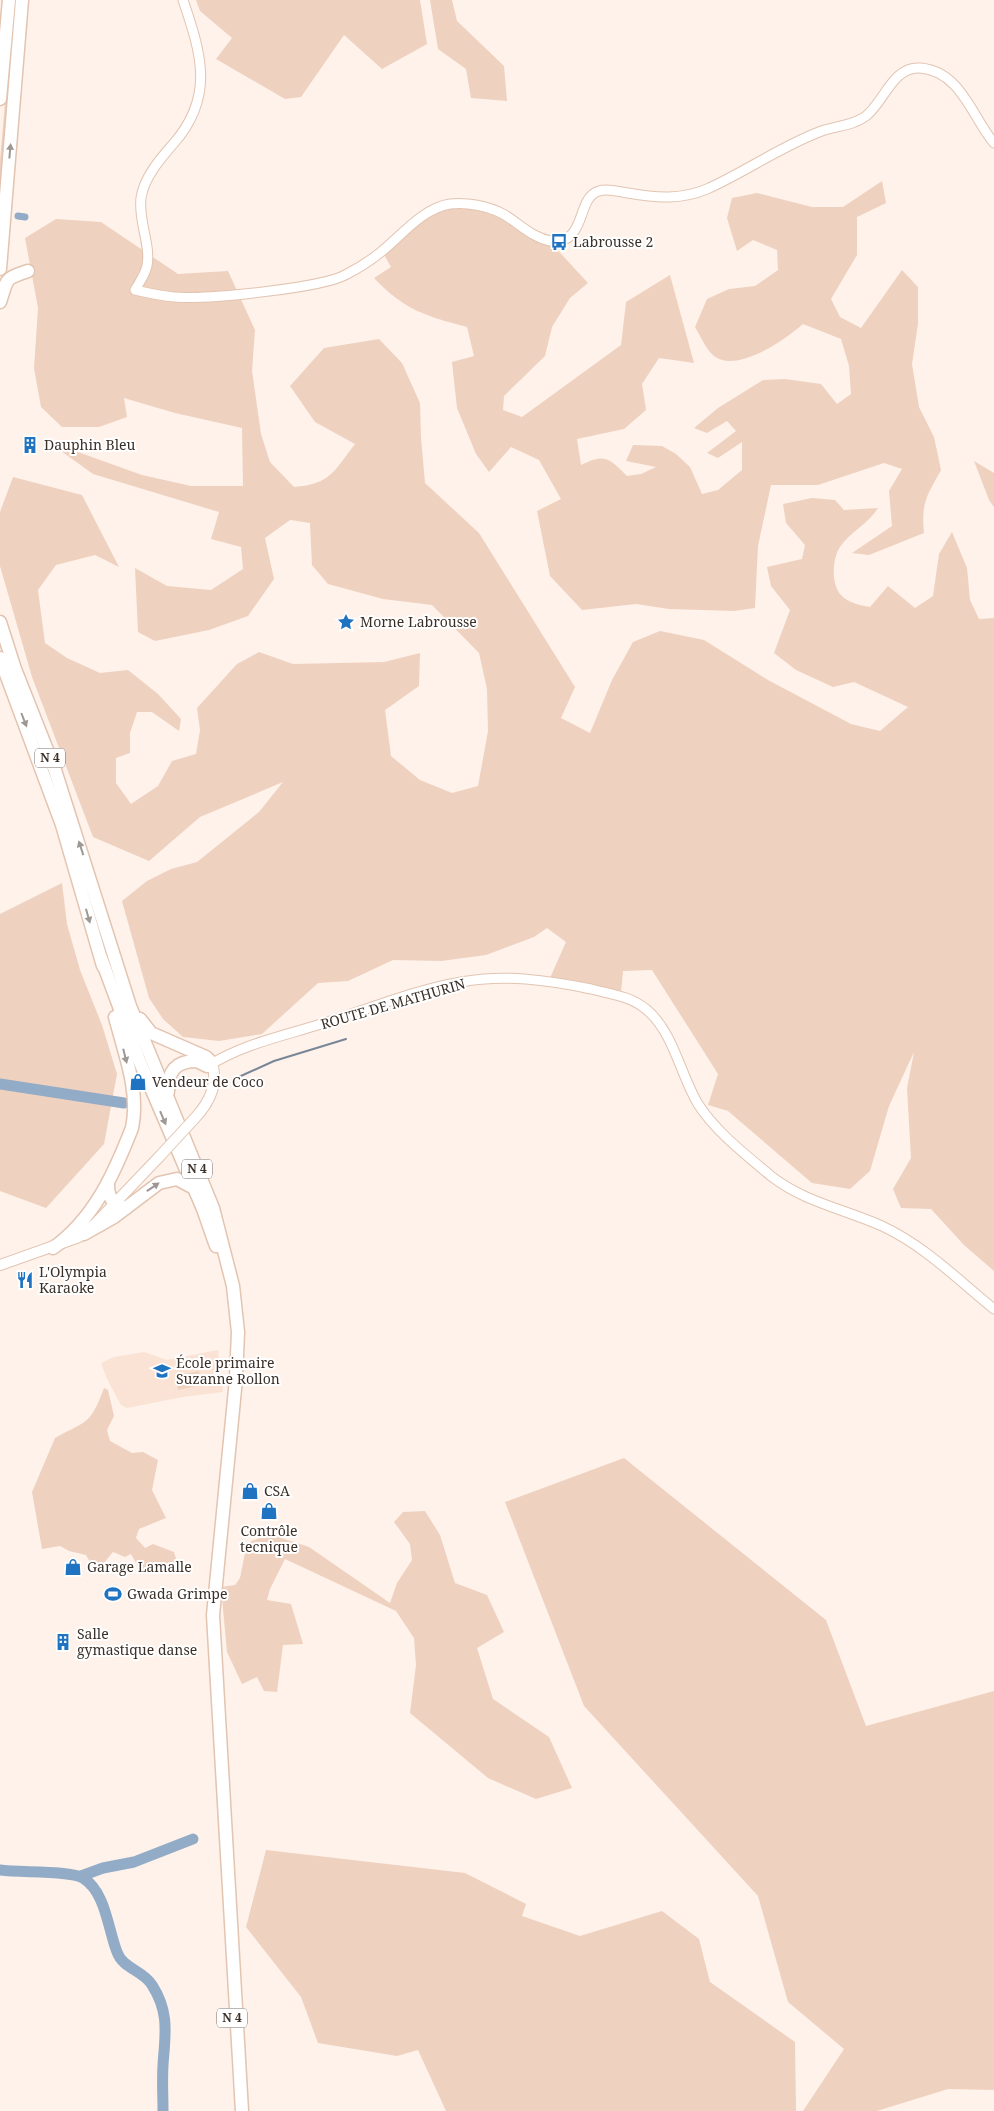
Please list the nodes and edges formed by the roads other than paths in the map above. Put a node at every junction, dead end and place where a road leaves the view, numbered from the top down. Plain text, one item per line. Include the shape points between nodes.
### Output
1 (9, 0) edge
2 (22, 0) edge
3 (183, 0) edge
4 (0, 99) edge
5 (994, 143) edge
6 (0, 269) edge
7 (28, 271) dead end
8 (0, 302) edge
9 (0, 622) edge
10 (0, 658) edge
11 (101, 958) junction
12 (117, 969) junction
13 (210, 1065) junction
14 (168, 1097) junction
15 (108, 1185) junction
16 (194, 1188) junction
17 (110, 1207) junction
18 (126, 1208) junction
19 (83, 1228) junction
20 (52, 1248) joint
21 (0, 1265) edge
22 (994, 1309) edge
23 (240, 2111) edge

1 - 4 highway
6 -> 2 highway
3 - 5 street via 200,53 200,94 194,114 153,170 141,197 148,256 145,272 135,290 176,298 216,296 334,280 380,253 422,217 447,204 481,206 503,214 542,238 562,239 575,230 587,200 597,191 657,198 695,194 820,132 865,117 901,73 917,67 938,73 952,82
7 - 8 highway via 8,279
12 -> 9 highway, N 4 via 55,770 14,669
10 -> 11 highway, N 4 via 62,825
11 -> 15 highway via 132,1085 134,1106 132,1128
11 -> 16 highway, N 4 via 139,1060
12 - 13 highway via 146,1030 206,1057
12 - 14 highway, N 4
13 - 14 highway via 190,1060 176,1067 168,1080
13 - 17 main road, bridge via 215,1078 207,1104
13 - 22 street, ROUTE DE MATHURIN via 254,1043 461,982 513,978 551,981 617,995 636,1002 656,1019 699,1106 740,1150 774,1178 814,1201 881,1226 913,1242
14 - 23 highway, N 4 via 218,1226 234,1286 238,1332 213,1615
15 - 17 highway
15 - 19 highway
18 -> 16 highway via 166,1180 177,1179
16 - 23 highway, N 4 via 221,1262 230,1317 224,1456 211,1616
17 - 18 highway
17 - 19 main road
18 - 19 highway via 100,1226
19 - 20 highway
20 - 21 main road

